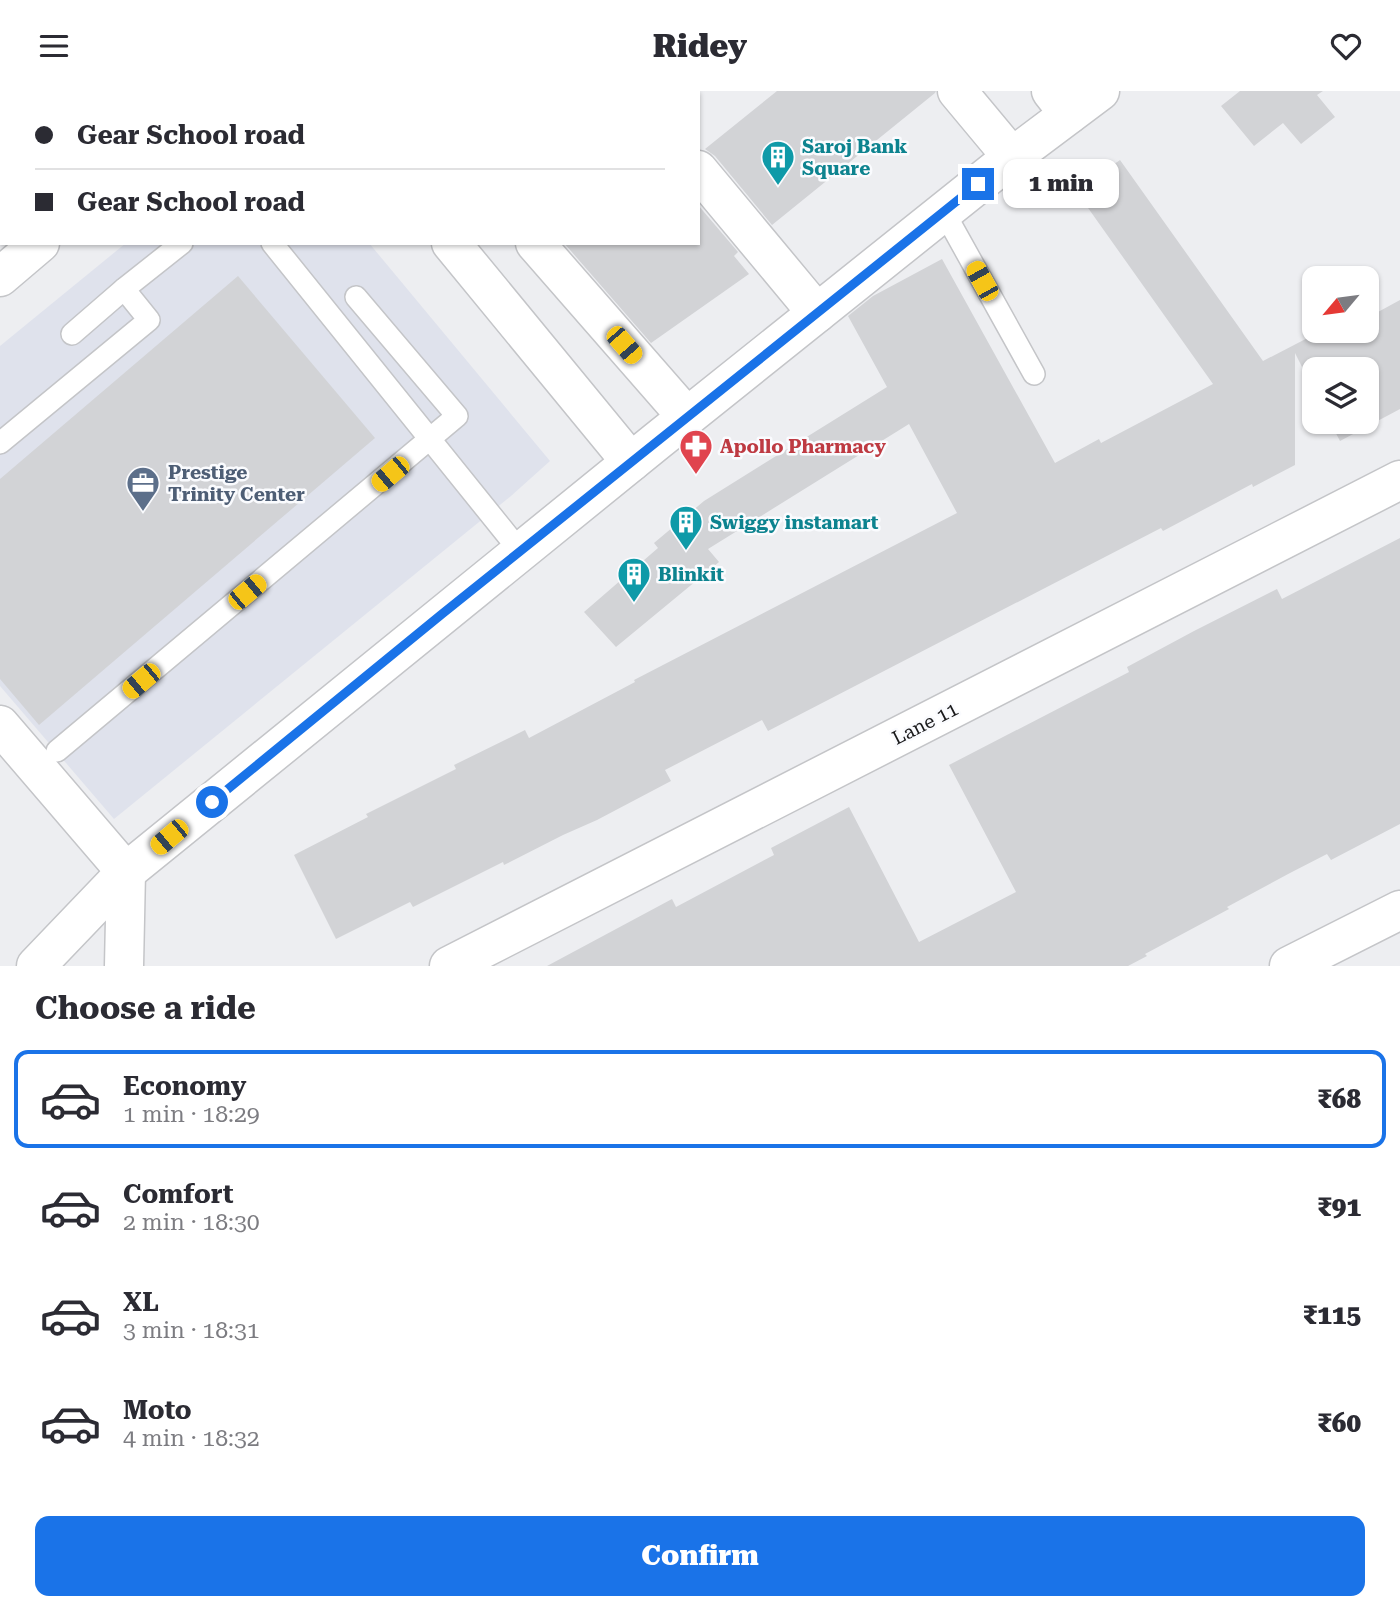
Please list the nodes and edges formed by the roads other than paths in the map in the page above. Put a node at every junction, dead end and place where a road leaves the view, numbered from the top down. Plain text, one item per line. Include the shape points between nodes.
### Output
1 (957, 91) edge
2 (1100, 91) edge
3 (1060, 103) edge
4 (1012, 157) junction
5 (700, 172) edge
6 (944, 212) junction
7 (38, 245) edge
8 (179, 245) edge
9 (274, 245) edge
10 (453, 245) edge
11 (537, 245) edge
12 (0, 277) edge
13 (124, 289) junction
14 (356, 297) dead end
15 (817, 313) junction
16 (72, 334) dead end
17 (1034, 374) dead end
18 (687, 417) junction
19 (431, 440) junction
20 (0, 443) edge
21 (631, 461) junction
22 (1400, 480) edge
23 (520, 551) junction
24 (0, 725) edge
25 (57, 751) dead end
26 (126, 873) junction
27 (1400, 910) edge
28 (36, 966) edge
29 (124, 966) edge
30 (449, 966) edge
31 (1289, 966) edge

1 - 4 street
2 - 3 street
3 - 4 street
4 - 6 street
5 - 15 street
6 - 15 street
6 - 17 lane
7 - 12 street
8 - 13 lane
9 - 19 lane
10 - 21 street
11 - 18 street
13 - 16 lane
13 - 20 lane via 149,320
14 - 19 lane via 457,416
15 - 18 street
18 - 21 street
19 - 23 lane
19 - 25 lane
21 - 23 street
22 - 30 street, Lane 11
23 - 26 street
24 - 26 street
26 - 28 street
26 - 29 street
27 - 31 street

